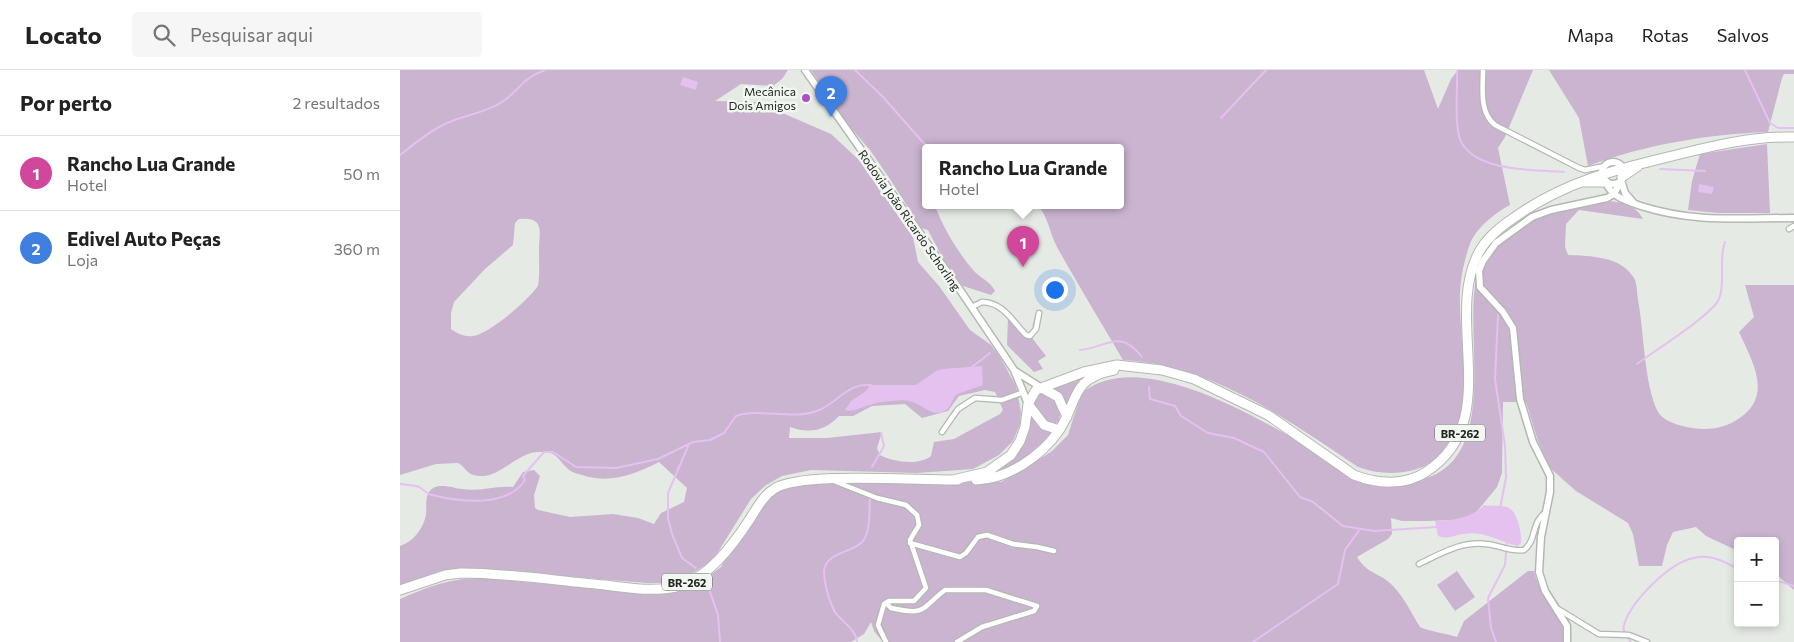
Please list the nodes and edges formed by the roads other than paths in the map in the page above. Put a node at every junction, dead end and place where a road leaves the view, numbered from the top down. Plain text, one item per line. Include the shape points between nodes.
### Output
1 (805, 70) edge
2 (1483, 70) edge
3 (1794, 137) edge
4 (1641, 163) junction
5 (1621, 174) junction
6 (1605, 176) junction
7 (1614, 194) junction
8 (1601, 200) junction
9 (1636, 204) junction
10 (1794, 218) edge
11 (972, 307) junction
12 (1040, 313) dead end
13 (1014, 370) junction
14 (1202, 385) junction
15 (1042, 388) junction
16 (1024, 392) junction
17 (1028, 404) junction
18 (1067, 417) junction
19 (1059, 430) junction
20 (942, 432) dead end
21 (831, 479) junction
22 (953, 480) junction
23 (1547, 511) junction
24 (910, 543) junction
25 (1054, 551) dead end
26 (1419, 564) dead end
27 (400, 590) edge
28 (886, 603) junction
29 (1557, 608) junction
30 (886, 642) edge
31 (957, 642) edge
32 (1567, 642) edge
33 (1647, 642) edge

1 - 11 street, Rodovia João Ricardo Schorling
2 - 6 street via 1483,106 1495,126 1579,168
3 - 4 highway via 1733,141
4 - 5 highway
4 - 5 highway
5 - 6 highway, BR-262
5 - 6 street via 1613,184
5 - 7 street
5 - 9 street via 1624,193
6 - 7 street
6 - 8 street via 1605,193
6 - 14 highway, BR-262 via 1578,182 1529,207 1492,235 1478,254 1469,286 1467,414 1455,443 1445,457 1421,476 1390,482 1354,475 1268,415
7 - 8 street
7 - 9 street
8 - 23 street via 1532,217 1492,246 1479,271 1480,287 1513,328 1520,399 1532,442 1550,476
9 - 10 street via 1706,219
11 - 12 street via 982,302 994,304 1030,336 1036,329
11 - 13 street, Rodovia João Ricardo Schorling
13 - 15 street, Rodovia João Ricardo Schorling
13 - 16 street, Rodovia João Ricardo Schorling
14 - 15 highway, BR-262 via 1180,374 1117,365 1084,372
14 - 18 highway, BR-262 via 1151,371 1109,371 1083,384 1074,395
15 - 17 highway, BR-262 via 1031,395
15 - 18 highway via 1058,397
16 - 17 street, Rodovia João Ricardo Schorling
16 - 20 street via 1002,400 975,398 958,409
17 - 19 highway via 1044,425
17 - 22 highway, BR-262 via 1025,427 1011,455 987,472
18 - 19 highway, BR-262
19 - 22 highway, BR-262 via 1037,454 1000,476
21 - 22 highway, BR-262
21 - 24 street via 913,510 919,525
21 - 27 highway, BR-262 via 799,481 774,489 711,566 677,586 645,589 461,573 445,574
23 - 26 street via 1538,518 1524,550 1485,544 1459,545
23 - 29 street via 1541,536 1539,572 1545,591
24 - 25 street via 960,557 978,537 987,535 1013,544
24 - 28 street via 926,588 914,601
28 - 30 street via 878,625
28 - 31 street via 891,608 917,611 930,605 944,590 978,588 1037,606 1034,611 977,630
29 - 32 street via 1567,626
29 - 33 street via 1599,634 1629,635

